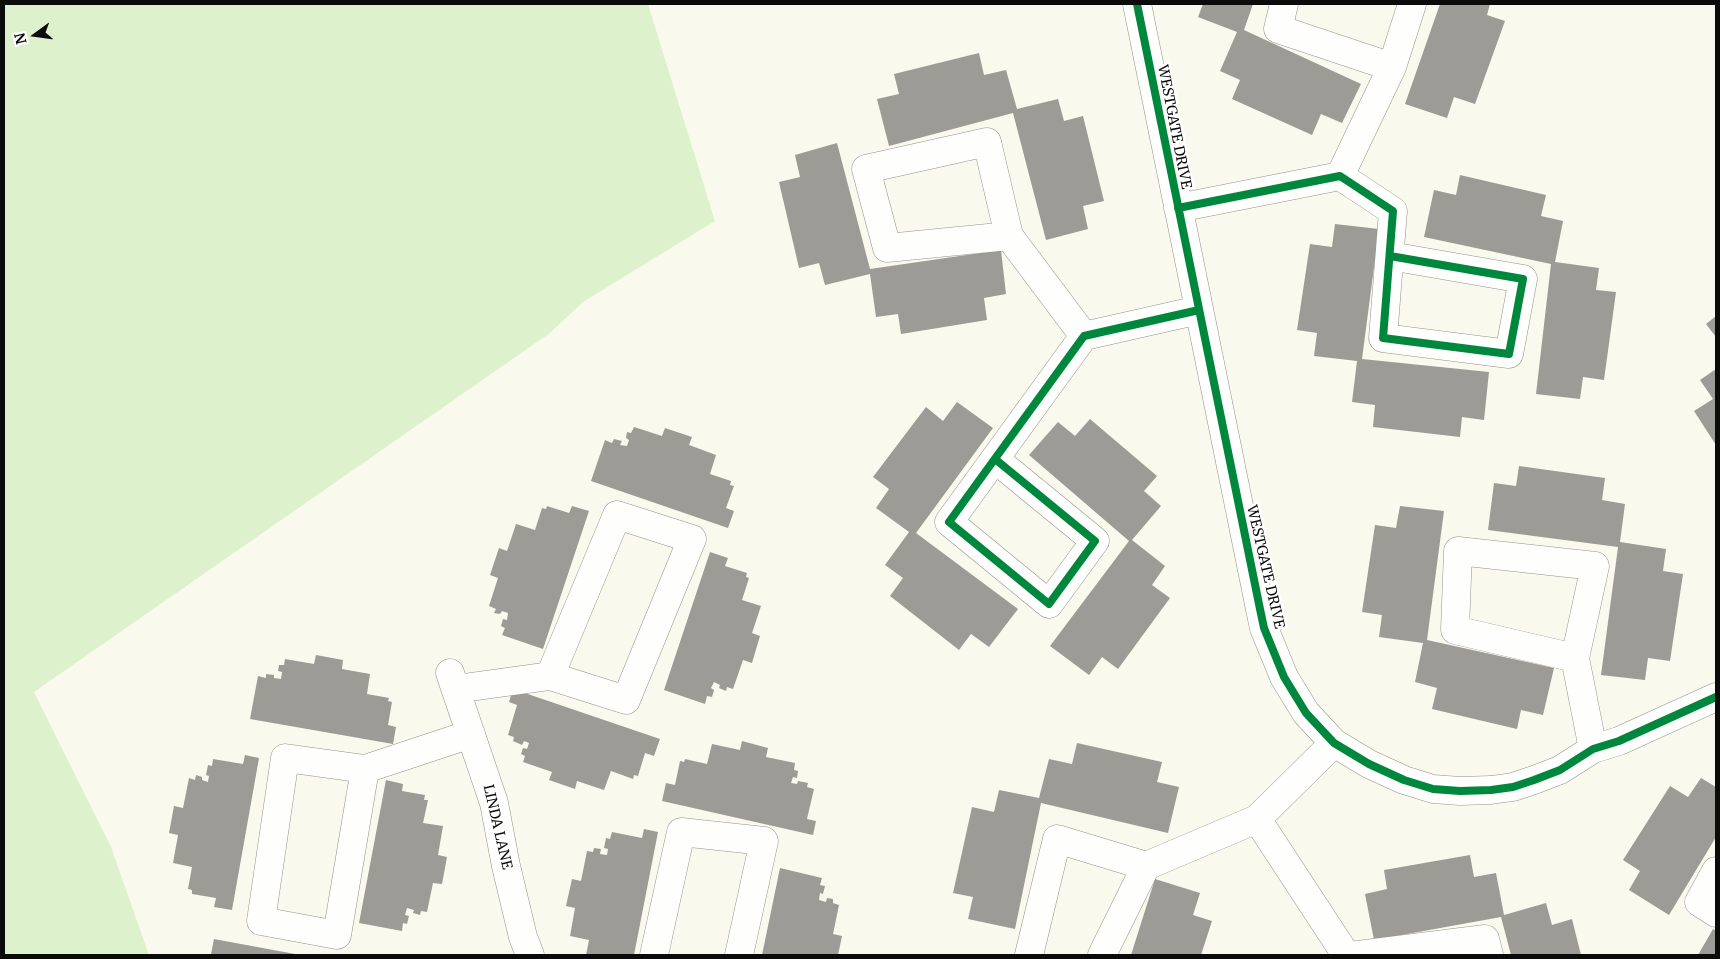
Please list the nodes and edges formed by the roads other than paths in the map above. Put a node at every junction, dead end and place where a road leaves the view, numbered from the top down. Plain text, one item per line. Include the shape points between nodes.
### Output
1 (1137, 4) edge
2 (1284, 4) edge
3 (1412, 4) edge
4 (1392, 67) junction
5 (1340, 176) junction
6 (1178, 208) junction
7 (1009, 236) junction
8 (1390, 256) junction
9 (1199, 310) junction
10 (1084, 336) junction
11 (995, 459) junction
12 (1575, 658) junction
13 (550, 676) junction
14 (1716, 697) edge
15 (471, 734) junction
16 (1334, 744) junction
17 (1593, 749) junction
18 (365, 770) junction
19 (1257, 819) junction
20 (1146, 866) junction
21 (1716, 871) edge
22 (1716, 913) edge
23 (530, 955) edge
24 (654, 955) edge
25 (739, 955) edge
26 (1029, 955) edge
27 (1102, 955) edge
28 (1346, 955) edge
29 (1358, 955) edge
30 (1489, 955) edge

1 - 6 street, WESTGATE DRIVE
2 - 4 street via 1278,29
3 - 4 street
4 - 5 street
5 - 6 street
5 - 8 street via 1393,211
6 - 9 street, WESTGATE DRIVE
7 - 7 street via 887,248 866,170 987,142
7 - 10 street
8 - 8 street via 1383,338 1509,354 1523,279
9 - 10 street
9 - 16 street, WESTGATE DRIVE via 1264,628 1284,677 1306,712
10 - 11 street
11 - 11 street via 949,522 1049,604 1095,541
12 - 12 street via 1595,566 1458,551 1455,630
12 - 17 street
13 - 13 street via 626,700 692,539 617,515
13 - 15 street, LINDA LANE via 453,681
14 - 17 street, WESTGATE DRIVE via 1619,741
15 - 18 street
15 - 23 street, LINDA LANE via 494,803 522,937
16 - 17 street, WESTGATE DRIVE via 1404,780 1433,789 1460,791 1513,787 1560,770
16 - 19 street
18 - 18 street via 337,935 261,921 285,758
19 - 20 street
19 - 28 street
20 - 26 street via 1057,839
20 - 27 street
21 - 22 street via 1699,902
24 - 25 street via 681,832 764,841
29 - 30 street via 1485,939

